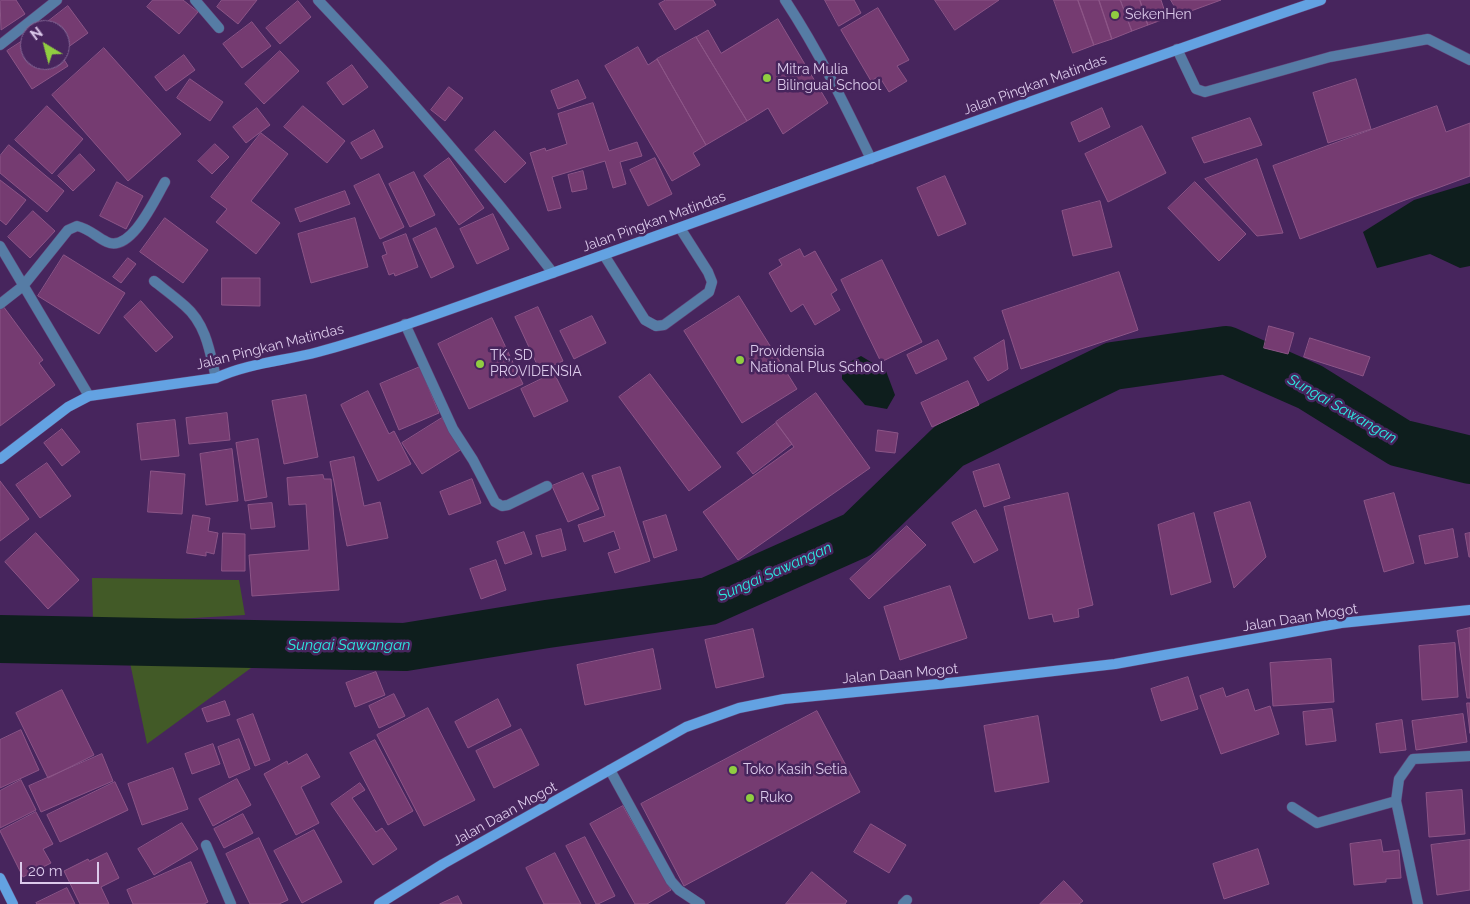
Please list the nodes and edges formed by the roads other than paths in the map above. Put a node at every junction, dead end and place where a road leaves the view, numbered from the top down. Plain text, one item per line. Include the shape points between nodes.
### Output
1 (57, 0) edge
2 (195, 0) edge
3 (318, 0) edge
4 (785, 0) edge
5 (1320, 0) edge
6 (219, 28) dead end
7 (0, 45) edge
8 (1177, 49) junction
9 (1470, 60) edge
10 (871, 159) junction
11 (165, 182) dead end
12 (680, 228) junction
13 (0, 246) edge
14 (604, 255) junction
15 (553, 273) junction
16 (154, 281) dead end
17 (23, 286) junction
18 (0, 304) edge
19 (405, 324) junction
20 (216, 378) junction
21 (88, 396) junction
22 (0, 459) edge
23 (547, 486) dead end
24 (1470, 610) edge
25 (1470, 756) edge
26 (610, 770) junction
27 (1396, 801) junction
28 (1292, 807) dead end
29 (206, 846) dead end
30 (0, 878) edge
31 (13, 904) edge
32 (231, 904) edge
33 (379, 904) edge
34 (699, 904) edge
35 (1418, 904) edge

1 - 7 street
2 - 6 street
3 - 15 street via 502,206
4 - 10 street via 843,101
5 - 8 street, Jalan Pingkan Matindas
8 - 9 street via 1196,89 1204,92 1330,57 1428,39
8 - 10 street, Jalan Pingkan Matindas
10 - 12 street, Jalan Pingkan Matindas
11 - 17 street via 129,238 118,244 108,243 88,229 77,226 68,230
12 - 14 street, Jalan Pingkan Matindas
12 - 14 street via 712,282 709,292 664,325 656,326 646,320
13 - 17 street
14 - 15 street, Jalan Pingkan Matindas
15 - 19 street, Jalan Pingkan Matindas
16 - 20 street via 187,307 196,319 209,346
17 - 18 street
17 - 21 street
19 - 20 street, Jalan Pingkan Matindas via 317,352 235,369
19 - 23 street via 453,429 496,502 502,506
20 - 21 street, Jalan Pingkan Matindas
21 - 22 street, Jalan Pingkan Matindas via 68,407
24 - 26 street, Jalan Daan Mogot via 1341,623 1115,664 784,698 739,708 686,727
25 - 27 street via 1413,759 1399,779
26 - 33 street, Jalan Daan Mogot
26 - 34 street via 671,881
27 - 28 street via 1316,823
27 - 35 street
29 - 32 street
30 - 31 street

